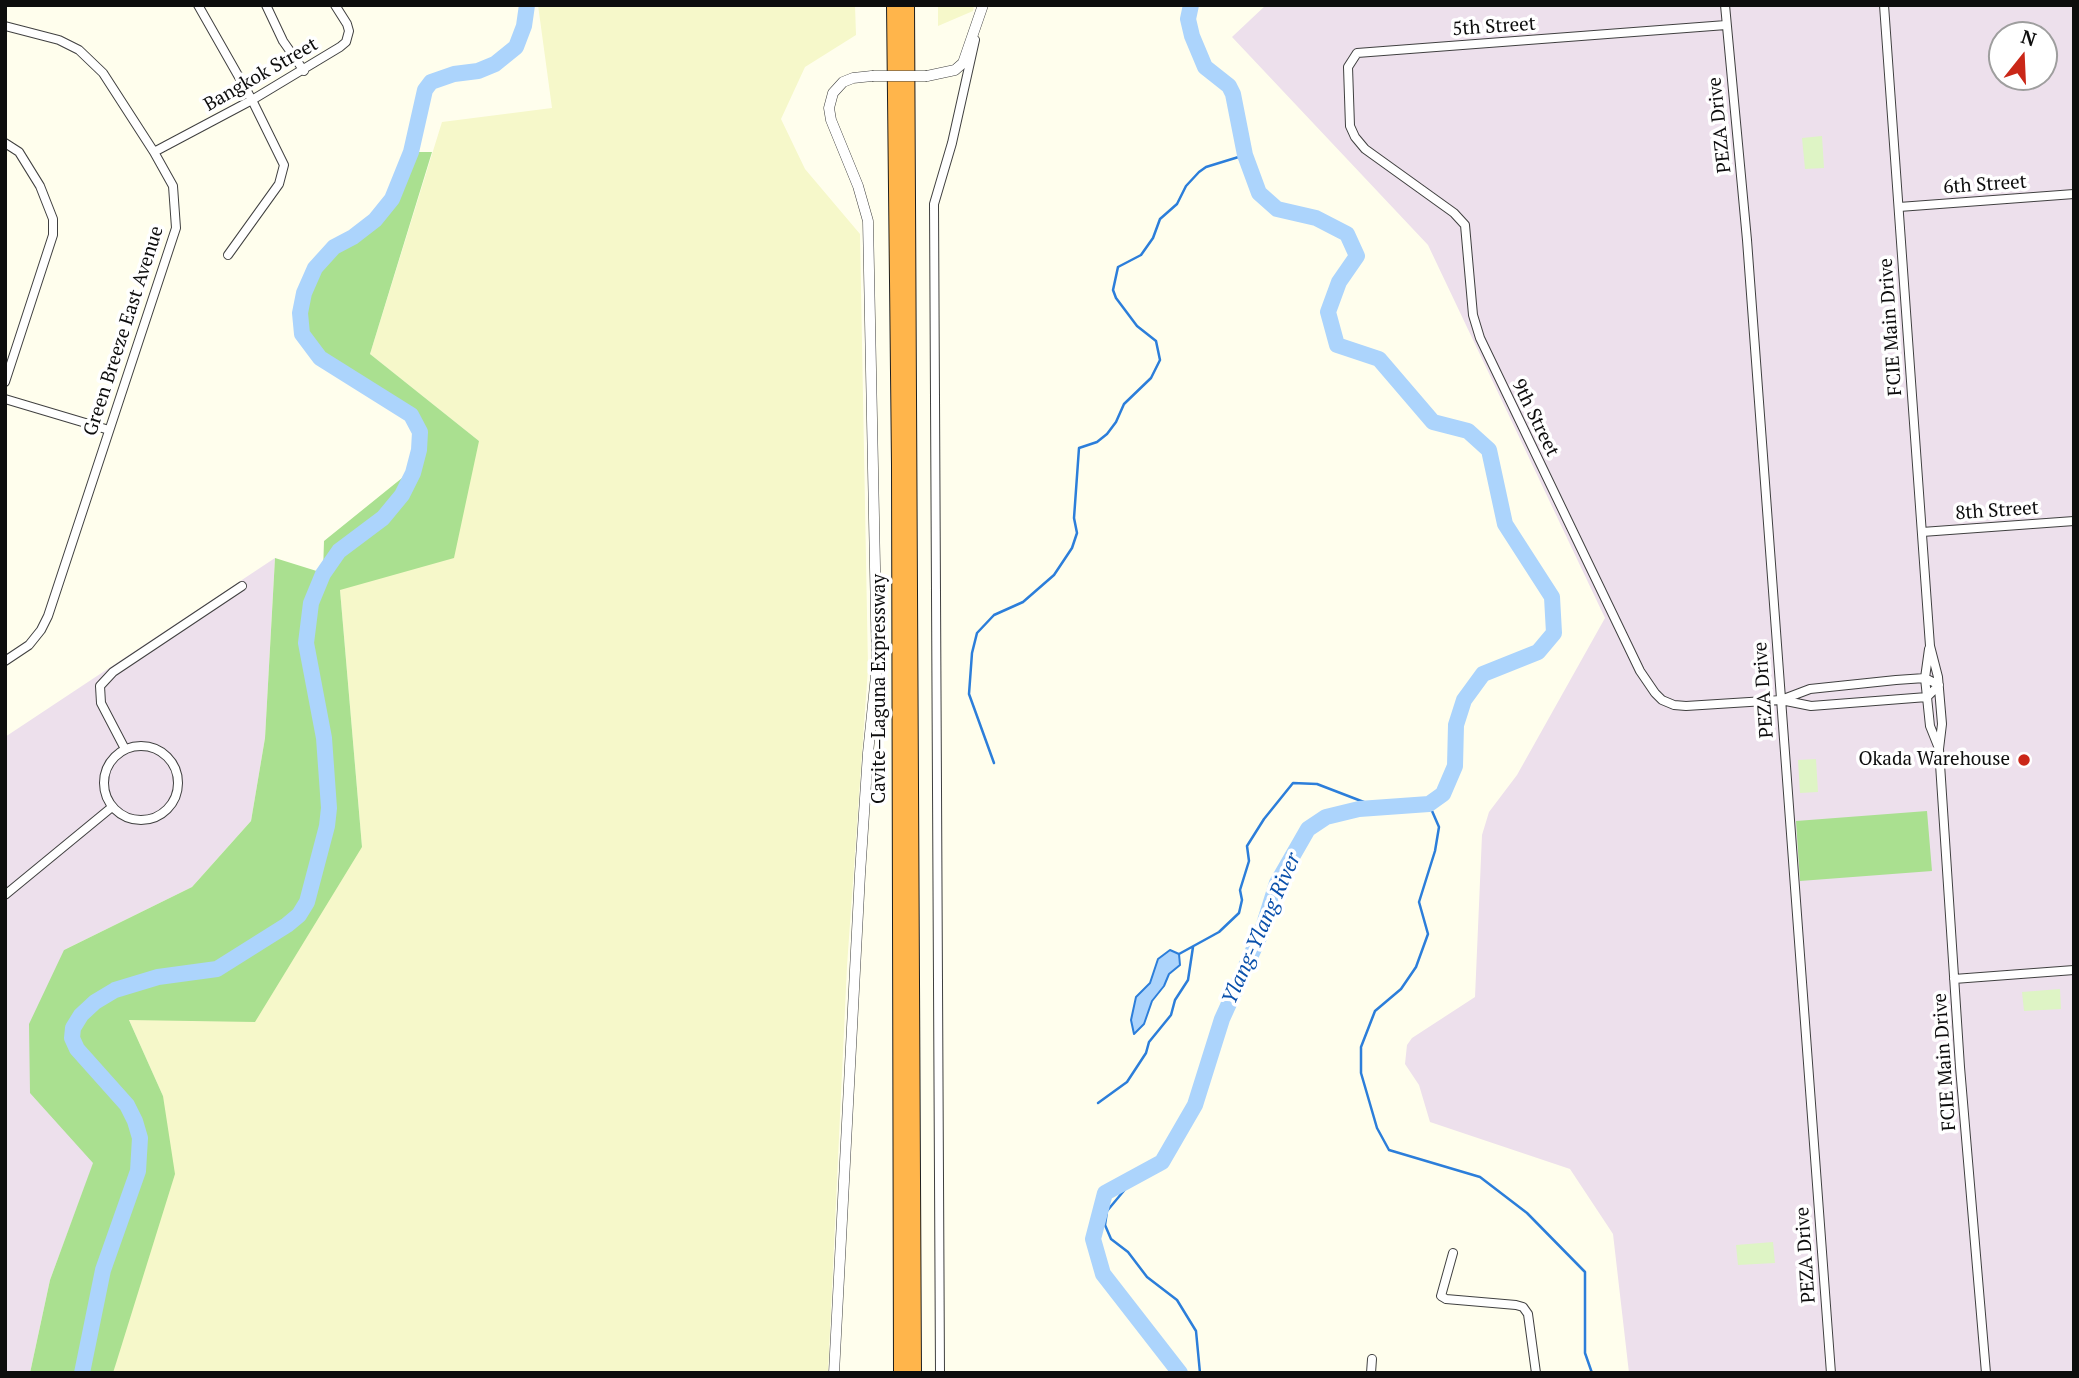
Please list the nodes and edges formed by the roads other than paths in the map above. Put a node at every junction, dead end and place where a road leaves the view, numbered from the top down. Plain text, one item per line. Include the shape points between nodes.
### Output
1 (198, 5) edge
2 (266, 5) edge
3 (335, 5) edge
4 (894, 5) edge
5 (907, 5) edge
6 (983, 5) edge
7 (1725, 5) edge
8 (1884, 5) edge
9 (979, 21) junction
10 (1726, 25) junction
11 (5, 26) edge
12 (1351, 60) joint
13 (304, 71) junction
14 (252, 100) junction
15 (5, 143) edge
16 (154, 152) junction
17 (2074, 194) edge
18 (1899, 207) junction
19 (228, 255) dead end
20 (5, 382) edge
21 (5, 398) edge
22 (109, 430) junction
23 (2074, 521) edge
24 (1922, 532) junction
25 (242, 586) dead end
26 (1930, 646) junction
27 (5, 661) edge
28 (1925, 678) junction
29 (1938, 685) junction
30 (1927, 697) junction
31 (1781, 700) junction
32 (1939, 748) junction
33 (125, 749) junction
34 (112, 807) junction
35 (5, 895) edge
36 (2074, 970) edge
37 (1954, 979) junction
38 (1453, 1253) dead end
39 (1372, 1359) dead end
40 (834, 1373) edge
41 (901, 1373) edge
42 (914, 1373) edge
43 (940, 1373) edge
44 (1371, 1373) edge
45 (1536, 1373) edge
46 (1831, 1373) edge
47 (1986, 1373) edge

1 - 14 street
2 - 13 street
3 - 13 street, Bangkok Street via 347,24 346,41
4 - 41 highway, Cavite–Laguna Expressway
5 - 42 highway, Cavite–Laguna Expressway
6 - 9 street
7 - 10 street, PEZA Drive
8 - 18 street, FCIE Main Drive
9 - 40 street, bridge via 959,67 927,76 853,78 833,93 829,108 868,221 877,654 867,753
9 - 43 street via 934,204
10 - 12 street, 5th Street via 1357,53
10 - 31 street, PEZA Drive
11 - 16 street, Green Breeze East Avenue via 79,50 103,73
12 - 31 street, 9th Street via 1350,126 1355,137 1364,149 1465,225 1479,338 1640,671 1662,700 1674,705
13 - 14 street, Bangkok Street
14 - 16 street, Bangkok Street
14 - 19 street via 284,165 279,184
15 - 20 street via 19,152 53,219 53,235
16 - 22 street, Green Breeze East Avenue via 173,186 176,228
17 - 18 street, 6th Street
18 - 24 street, FCIE Main Drive
21 - 22 street
22 - 27 street, Green Breeze East Avenue via 48,616 29,645
23 - 24 street, 8th Street
24 - 26 street, FCIE Main Drive
25 - 33 street via 113,672 100,686 100,704
26 - 28 street, FCIE Main Drive
26 - 29 street, FCIE Main Drive
28 - 29 street
28 - 30 street, FCIE Main Drive
28 - 31 street, 9th Street via 1810,689
29 - 30 street
29 - 32 street, FCIE Main Drive
30 - 31 street, 9th Street via 1811,706
30 - 32 street, FCIE Main Drive via 1930,726
31 - 46 street, PEZA Drive
32 - 37 street, FCIE Main Drive
33 - 34 street via 108,764 104,775
33 - 34 street via 137,745 162,751 172,760 179,784 170,808 160,816 134,820
34 - 35 street
36 - 37 street
37 - 47 street, FCIE Main Drive
38 - 45 street via 1441,1296 1523,1307 1528,1314
39 - 44 street

